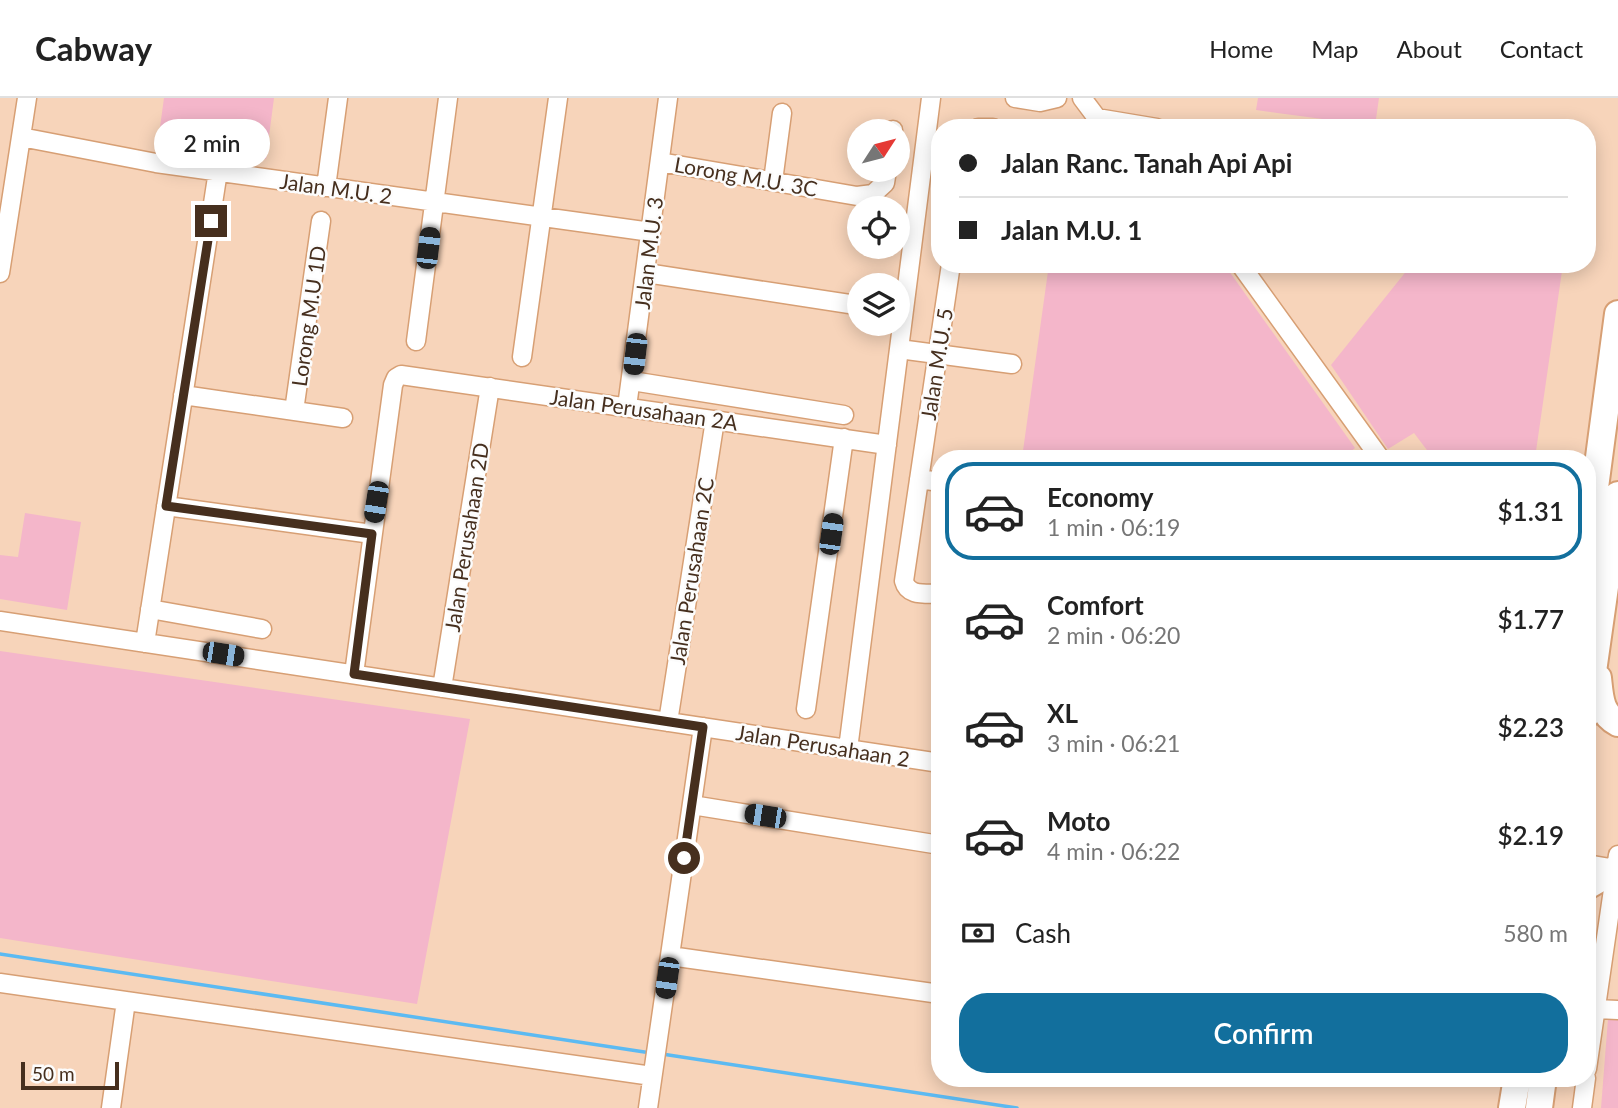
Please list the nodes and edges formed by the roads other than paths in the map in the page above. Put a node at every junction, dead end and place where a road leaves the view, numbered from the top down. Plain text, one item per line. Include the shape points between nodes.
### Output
1 (27, 98) edge
2 (338, 98) edge
3 (448, 98) edge
4 (558, 98) edge
5 (668, 98) edge
6 (931, 98) edge
7 (1015, 98) edge
8 (1057, 98) edge
9 (1082, 98) edge
10 (782, 113) dead end
11 (1108, 119) edge
12 (21, 137) junction
13 (660, 162) junction
14 (218, 171) junction
15 (773, 181) junction
16 (885, 182) edge
17 (326, 187) junction
18 (434, 202) junction
19 (542, 217) junction
20 (321, 221) dead end
21 (651, 232) junction
22 (0, 273) edge
23 (646, 273) junction
24 (950, 273) edge
25 (1246, 273) edge
26 (847, 304) edge
27 (1618, 314) edge
28 (415, 341) dead end
29 (899, 349) junction
30 (937, 354) junction
31 (522, 357) dead end
32 (1012, 364) dead end
33 (632, 381) junction
34 (490, 387) junction
35 (183, 394) junction
36 (627, 407) junction
37 (294, 411) junction
38 (844, 415) dead end
39 (343, 418) dead end
40 (715, 420) junction
41 (844, 438) junction
42 (887, 445) junction
43 (1374, 450) edge
44 (919, 479) junction
45 (1596, 480) edge
46 (931, 481) edge
47 (1618, 495) edge
48 (166, 506) junction
49 (372, 534) junction
50 (931, 593) edge
51 (150, 609) junction
52 (0, 621) edge
53 (262, 629) dead end
54 (145, 643) junction
55 (1596, 652) edge
56 (1596, 666) edge
57 (354, 674) junction
58 (442, 688) junction
59 (806, 709) dead end
60 (668, 722) junction
61 (1618, 723) edge
62 (703, 727) junction
63 (848, 749) junction
64 (931, 762) edge
65 (692, 805) junction
66 (931, 844) edge
67 (1617, 862) edge
68 (1596, 863) edge
69 (1596, 879) edge
70 (670, 956) junction
71 (0, 983) edge
72 (931, 993) edge
73 (127, 1001) junction
74 (1596, 1009) joint
75 (1618, 1010) edge
76 (653, 1069) junction
77 (1516, 1087) edge
78 (1585, 1087) edge
79 (111, 1108) edge
80 (648, 1108) edge
81 (1513, 1108) edge
82 (1582, 1108) edge

1 - 12 street
2 - 17 street
3 - 18 street
4 - 19 street
5 - 13 street, Jalan M.U. 3
6 - 29 street
7 - 8 street via 1040,102
9 - 11 street via 1097,117
10 - 15 street
12 - 14 street, Jalan M.U. 2
12 - 22 street
13 - 15 street, Lorong M.U. 3C
13 - 21 street, Jalan M.U. 3
14 - 17 street, Jalan M.U. 2
14 - 35 street
15 - 16 street, Lorong M.U. 3C via 856,195 873,194
17 - 18 street, Jalan M.U. 2
18 - 19 street, Jalan M.U. 2
18 - 28 street
19 - 21 street, Jalan M.U. 2
19 - 31 street
20 - 37 street, Lorong M.U 1D
21 - 23 street, Jalan M.U. 3
23 - 26 street
23 - 33 street, Jalan M.U. 3
24 - 30 street, Jalan M.U. 5
25 - 43 street
27 - 45 highway
29 - 30 street
29 - 42 street
30 - 32 street
30 - 44 street, Jalan M.U. 5
33 - 36 street, Jalan M.U. 3
33 - 38 street
34 - 36 street, Jalan Perusahaan 2A
34 - 49 street, Jalan Perusahaan 2A via 396,378
34 - 58 street, Jalan Perusahaan 2D
35 - 37 street
35 - 48 street
36 - 40 street, Jalan Perusahaan 2A
37 - 39 street
40 - 41 street, Jalan Perusahaan 2A
40 - 60 street, Jalan Perusahaan 2C
41 - 42 street, Jalan Perusahaan 2A
41 - 59 street
42 - 63 street
44 - 46 street
44 - 50 street, Jalan M.U. 5 via 904,581 910,592
47 - 55 highway
48 - 49 street
48 - 51 street
49 - 57 street
51 - 53 street
51 - 54 street
52 - 54 street, Jalan Perusahaan 2
54 - 57 street, Jalan Perusahaan 2
56 - 61 highway via 1602,705 1607,716
57 - 58 street, Jalan Perusahaan 2
58 - 60 street, Jalan Perusahaan 2
60 - 62 street, Jalan Perusahaan 2
62 - 63 street, Jalan Perusahaan 2
62 - 65 street
63 - 64 street, Jalan Perusahaan 2
65 - 66 street
65 - 70 street
67 - 68 street
67 - 69 highway
67 - 74 street
70 - 72 street
70 - 76 street
71 - 73 street
73 - 76 street
73 - 79 street
74 - 75 street
76 - 80 street
77 - 81 highway
78 - 82 street

